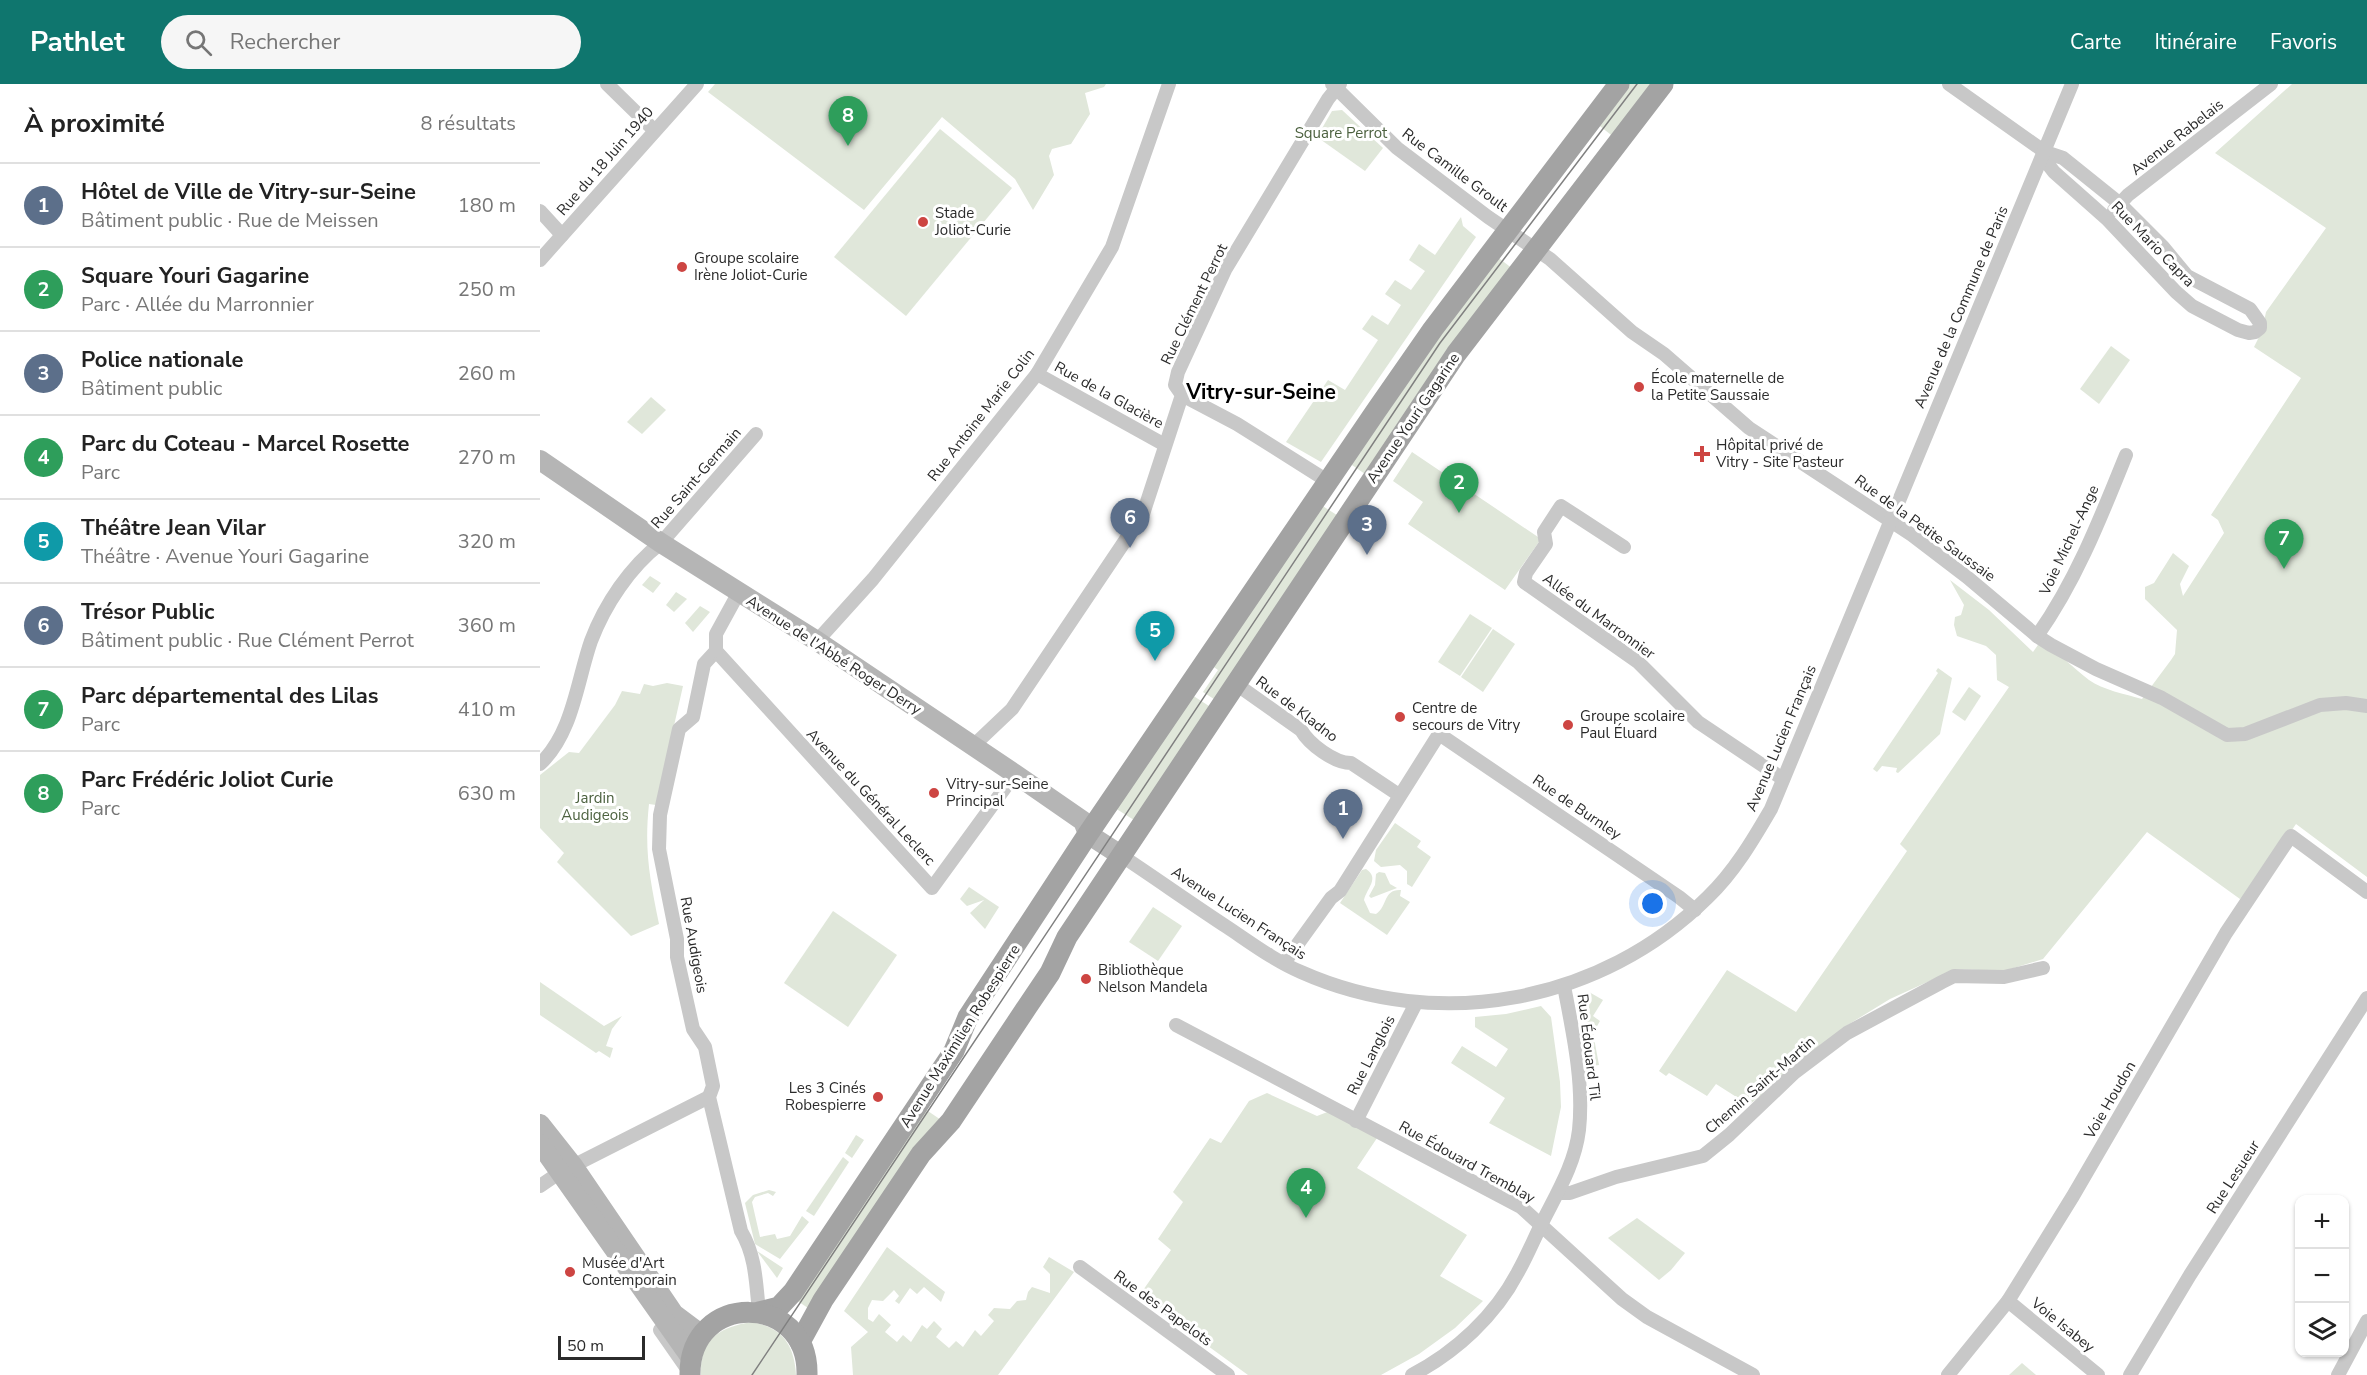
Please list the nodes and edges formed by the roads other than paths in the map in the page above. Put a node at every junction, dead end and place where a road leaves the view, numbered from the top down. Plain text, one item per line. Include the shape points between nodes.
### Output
1 (607, 84) edge
2 (697, 84) edge
3 (1169, 84) edge
4 (1619, 84) edge
5 (1664, 84) edge
6 (1949, 84) edge
7 (2072, 84) edge
8 (2271, 84) edge
9 (1336, 86) edge
10 (654, 130) junction
11 (2040, 148) junction
12 (2120, 203) junction
13 (540, 211) edge
14 (2107, 219) junction
15 (1508, 230) junction
16 (562, 235) junction
17 (1535, 250) junction
18 (540, 260) edge
19 (2187, 276) junction
20 (2176, 292) junction
21 (1037, 374) junction
22 (1182, 395) junction
23 (756, 434) dead end
24 (1165, 445) junction
25 (2126, 455) dead end
26 (540, 460) edge
27 (1329, 482) junction
28 (1890, 520) junction
29 (1880, 542) joint
30 (661, 543) junction
31 (1624, 547) dead end
32 (739, 592) junction
33 (2037, 636) junction
34 (817, 641) junction
35 (716, 651) junction
36 (1236, 684) junction
37 (2367, 706) edge
38 (973, 746) junction
39 (546, 754) edge
40 (1015, 774) junction
41 (1783, 779) junction
42 (1399, 795) junction
43 (1088, 834) junction
44 (1122, 856) junction
45 (2367, 892) edge
46 (1695, 910) junction
47 (1284, 963) junction
48 (2043, 968) dead end
49 (1564, 986) junction
50 (2367, 998) edge
51 (1416, 1004) junction
52 (1176, 1025) dead end
53 (709, 1097) junction
54 (540, 1115) edge
55 (1356, 1121) junction
56 (540, 1124) edge
57 (540, 1144) edge
58 (571, 1168) junction
59 (540, 1186) edge
60 (1559, 1193) junction
61 (1542, 1224) junction
62 (1080, 1268) dead end
63 (2008, 1301) junction
64 (759, 1312) junction
65 (2367, 1321) edge
66 (704, 1333) junction
67 (800, 1342) junction
68 (691, 1369) edge
69 (1430, 1371) edge
70 (807, 1375) edge
71 (1228, 1375) edge
72 (1412, 1375) edge
73 (1754, 1375) edge
74 (1948, 1375) edge
75 (2098, 1375) edge
76 (2130, 1375) edge
77 (2338, 1375) edge

1 - 10 street
2 - 10 street, Rue du 18 Juin 1940
3 - 21 street, Rue Antoine Marie Colin via 1112,247
4 - 15 main road
5 - 17 main road, Avenue Youri Gagarine
6 - 11 street, Rue Mario Capra
7 - 11 street, Avenue de la Commune de Paris
8 - 12 street, Avenue Rabelais
9 - 15 street, Rue Camille Groult via 1397,148
9 - 22 street, Rue Clément Perrot via 1225,270 1175,381
10 - 16 street, Rue du 18 Juin 1940
11 - 12 street, Rue Mario Capra via 2063,158
11 - 14 street, Rue Mario Capra via 2054,172
11 - 28 street, Avenue de la Commune de Paris
12 - 14 street, Avenue Rabelais
12 - 19 street, Rue Mario Capra
13 - 16 street
14 - 20 street, Rue Mario Capra
15 - 17 street, Rue de la Petite Saussaie
15 - 27 main road via 1433,329
16 - 18 street, Rue du 18 Juin 1940
17 - 28 street, Rue de la Petite Saussaie via 1749,428
17 - 36 main road, Avenue Youri Gagarine via 1456,354
19 - 20 street
19 - 20 street, Rue Mario Capra via 2250,309 2260,328 2249,333 2238,330 2192,306
21 - 24 street, Rue de la Glacière
21 - 34 street, Rue Antoine Marie Colin via 873,579
22 - 24 street, Rue Clément Perrot
22 - 27 street via 1237,424
23 - 30 street, Rue Saint-Germain
24 - 38 street, Rue Clément Perrot via 1143,514 1012,709
25 - 33 street, Voie Michel-Ange via 2079,564
26 - 30 main road, Avenue de l'Abbé Roger Derry
27 - 43 main road
28 - 29 street, Avenue de la Commune de Paris
28 - 33 street, Rue de la Petite Saussaie
29 - 41 street, Avenue Lucien Français
30 - 32 main road, Avenue de l'Abbé Roger Derry
30 - 39 street, Rue Saint-Germain via 645,555 621,585 597,629
31 - 41 street, Allée du Marronnier via 1561,506 1544,532 1546,544 1524,582 1638,662 1698,723
32 - 34 main road, Avenue de l'Abbé Roger Derry
32 - 35 street, Rue Audigeois via 716,634
33 - 37 street, Rue de la Petite Saussaie via 2227,735 2245,735 2320,705
34 - 38 main road, Avenue de l'Abbé Roger Derry
35 - 40 street, Avenue du Général Leclerc via 932,888
35 - 53 street, Rue Audigeois via 704,664 693,717 679,729 660,815 659,849 693,1029 705,1047 713,1086
36 - 42 street, Rue de Kladno via 1333,757 1350,763
36 - 44 main road, Avenue Youri Gagarine
38 - 40 main road, Avenue de l'Abbé Roger Derry
40 - 43 main road, Avenue de l'Abbé Roger Derry via 1083,821
41 - 46 street, Avenue Lucien Français via 1771,808 1735,866
42 - 46 street, Rue de Burnley via 1439,734
42 - 47 street via 1340,891
43 - 44 main road, Avenue de l'Abbé Roger Derry
43 - 64 main road, Avenue Maximilien Robespierre via 968,1017 954,1051 819,1254 779,1308
44 - 47 street, Avenue Lucien Français
44 - 67 main road, Avenue Maximilien Robespierre via 1067,937 1028,1007 951,1121 921,1154 823,1300
45 - 63 street, Voie Houdon via 2292,836 2226,933
46 - 49 street, Avenue Lucien Français via 1631,954
47 - 51 street, Avenue Lucien Français via 1353,992
48 - 60 street, Chemin Saint-Martin via 2004,977 1954,976 1847,1033 1794,1073 1703,1156
49 - 51 street, Avenue Lucien Français via 1524,997
49 - 60 street, Rue Édouard Til via 1580,1104 1577,1140
50 - 76 street, Rue Lesueur
51 - 55 street, Rue Langlois
52 - 55 street, Rue Édouard Tremblay
53 - 58 street
53 - 64 street, Rue Audigeois via 741,1231 755,1268
54 - 58 street
55 - 61 street, Rue Édouard Tremblay via 1521,1207
56 - 58 main road
57 - 58 main road
58 - 59 street
58 - 66 main road via 674,1314
58 - 68 main road
60 - 61 street, Rue Édouard Til
61 - 69 street, Rue Édouard Til via 1494,1309
61 - 73 street, Rue Édouard Tremblay via 1622,1299 1647,1317
62 - 71 street, Rue des Papelots
63 - 74 street, Voie Houdon
63 - 75 street, Voie Isabey
64 - 66 main road via 730,1315
64 - 67 main road via 785,1324
65 - 77 street
66 - 68 main road
67 - 70 main road
69 - 72 street, Rue Édouard Til

